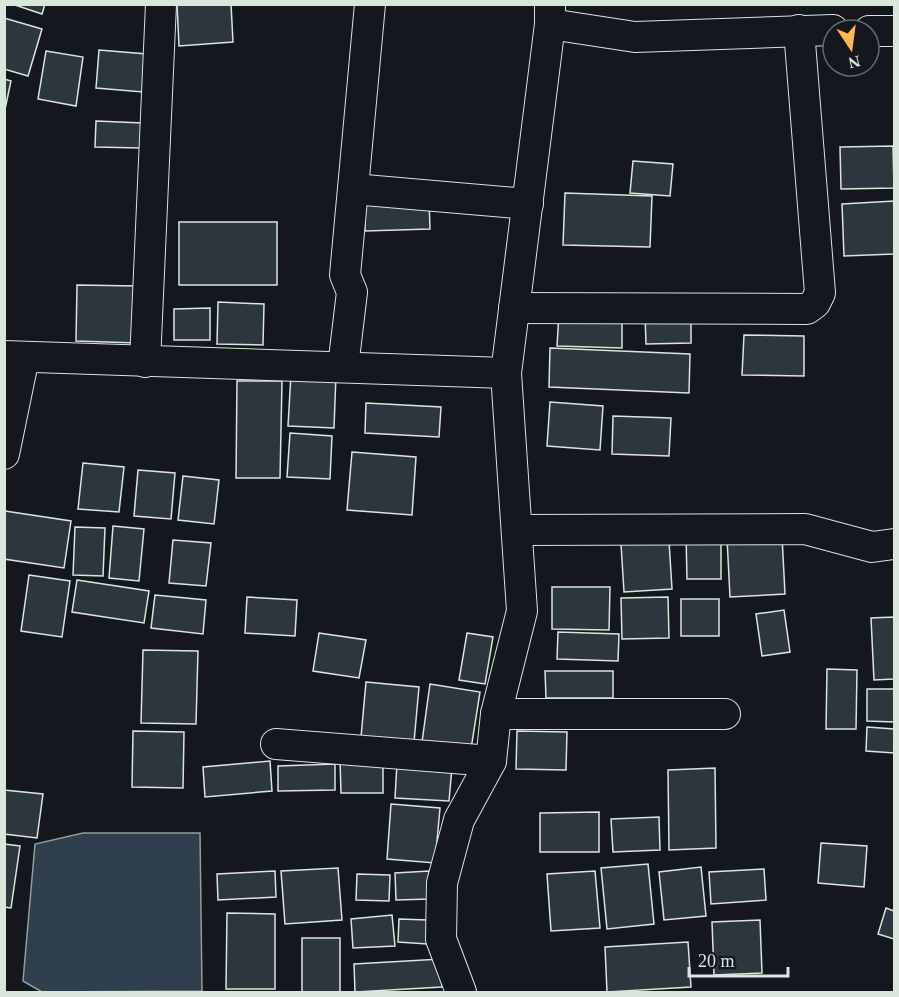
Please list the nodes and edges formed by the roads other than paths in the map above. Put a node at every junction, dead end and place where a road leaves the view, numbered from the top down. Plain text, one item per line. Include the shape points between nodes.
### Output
1 (161, 4) edge
2 (370, 4) edge
3 (550, 14) edge
4 (799, 30) junction
5 (821, 30) edge
6 (353, 189) junction
7 (528, 204) junction
8 (514, 308) junction
9 (14, 357) edge
10 (145, 362) junction
11 (343, 367) junction
12 (506, 373) junction
13 (4, 454) edge
14 (517, 530) junction
15 (894, 544) edge
16 (496, 714) junction
17 (724, 714) dead end
18 (276, 744) dead end
19 (491, 762) junction
20 (461, 993) edge

1 - 10 street
2 - 6 street
3 - 4 street via 636,37
3 - 7 street
4 - 5 street
4 - 8 street via 820,293 815,303 807,309
6 - 7 street
6 - 11 street via 345,275 352,292
7 - 8 street
8 - 12 street
9 - 10 street
9 - 13 street
10 - 11 street
11 - 12 street
12 - 14 street
14 - 15 street via 806,529 872,547
14 - 16 street via 522,611
16 - 17 street
16 - 19 street
18 - 19 street
19 - 20 street via 459,820 442,883 441,939

